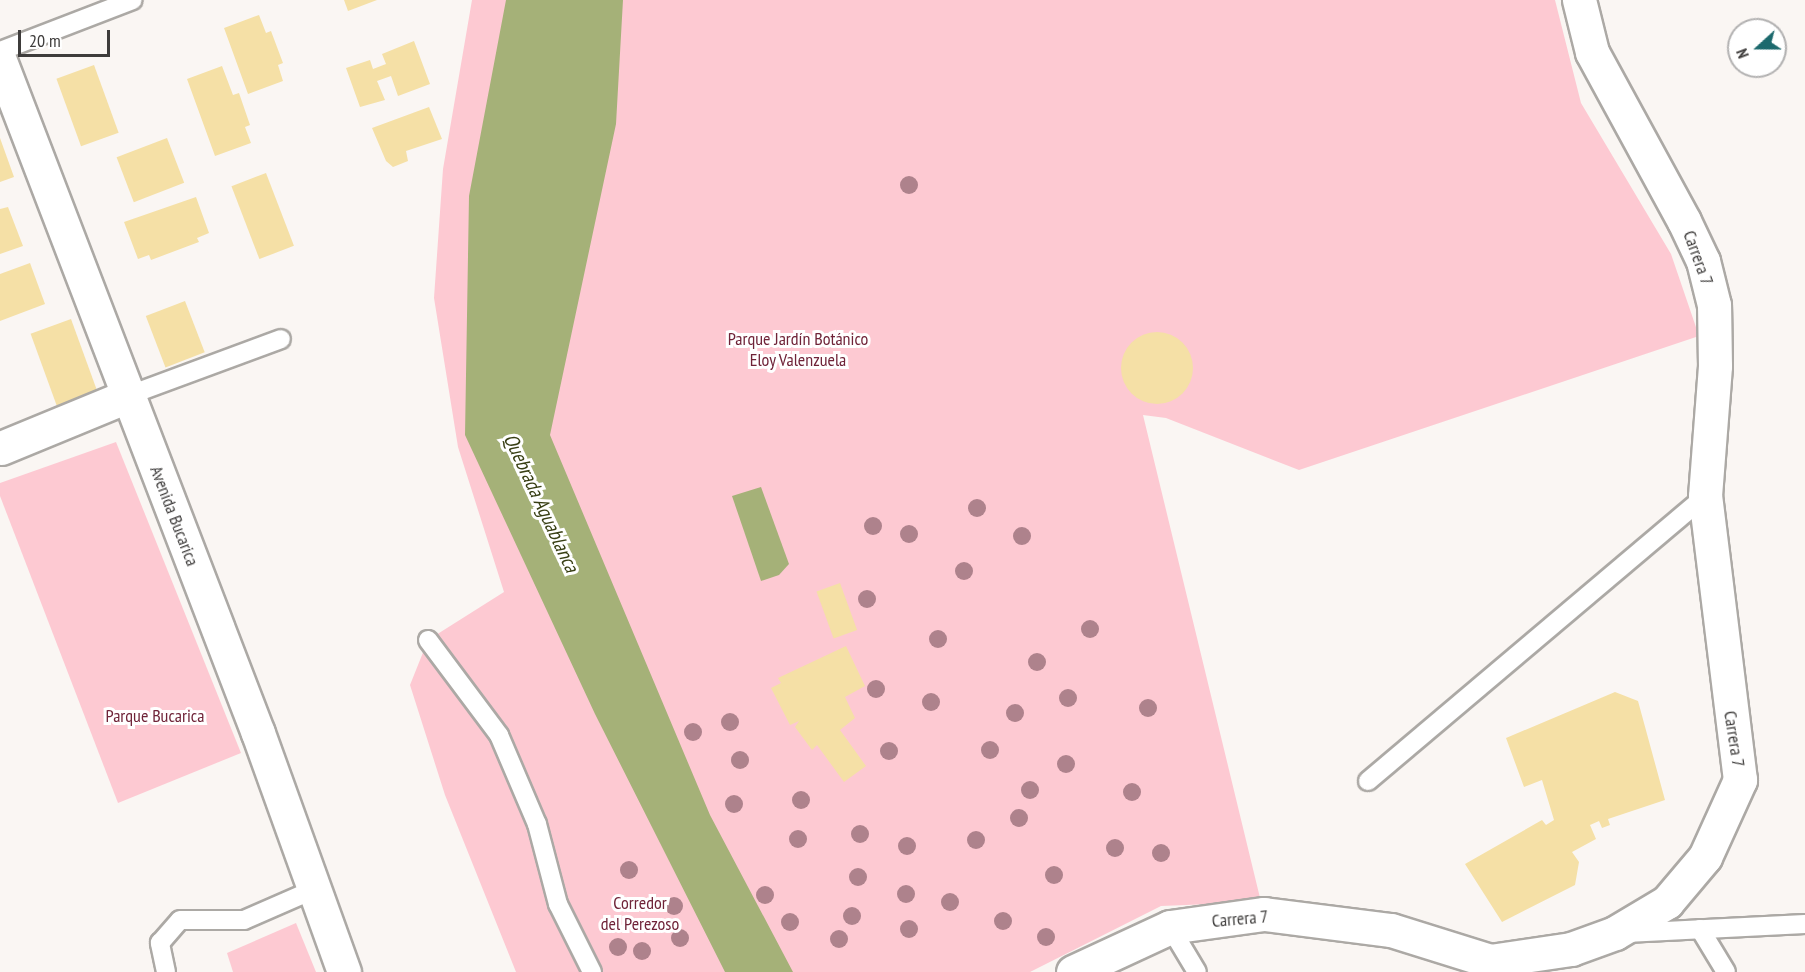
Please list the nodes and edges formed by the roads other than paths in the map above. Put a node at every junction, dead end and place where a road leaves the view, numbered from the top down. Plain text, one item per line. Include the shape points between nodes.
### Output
1 (133, 0) edge
2 (1579, 0) edge
3 (0, 51) edge
4 (0, 61) edge
5 (281, 339) dead end
6 (127, 396) junction
7 (1, 448) edge
8 (1705, 496) junction
9 (428, 640) dead end
10 (1368, 781) dead end
11 (313, 890) junction
12 (1805, 924) edge
13 (1170, 927) junction
14 (1700, 929) junction
15 (1615, 933) junction
16 (166, 972) edge
17 (344, 972) edge
18 (592, 972) edge
19 (1073, 972) edge
20 (1197, 972) edge
21 (1725, 972) edge

1 - 3 lane
2 - 8 main road, Carrera 7 via 1592,52 1703,261 1714,305 1715,366
4 - 6 main road, Avenida Bucarica
5 - 6 lane
6 - 7 main road
6 - 11 main road, Avenida Bucarica via 258,734
8 - 10 lane
8 - 15 main road, Carrera 7 via 1740,780 1705,857 1667,902
9 - 18 lane via 499,735 537,824 558,904
11 - 16 lane via 244,920 180,920 160,943
11 - 17 main road, Avenida Bucarica
12 - 14 lane
13 - 15 main road, Carrera 7 via 1264,914 1391,930 1490,961 1571,949
13 - 19 main road, Carrera 7
13 - 20 lane
14 - 15 lane
14 - 21 lane

